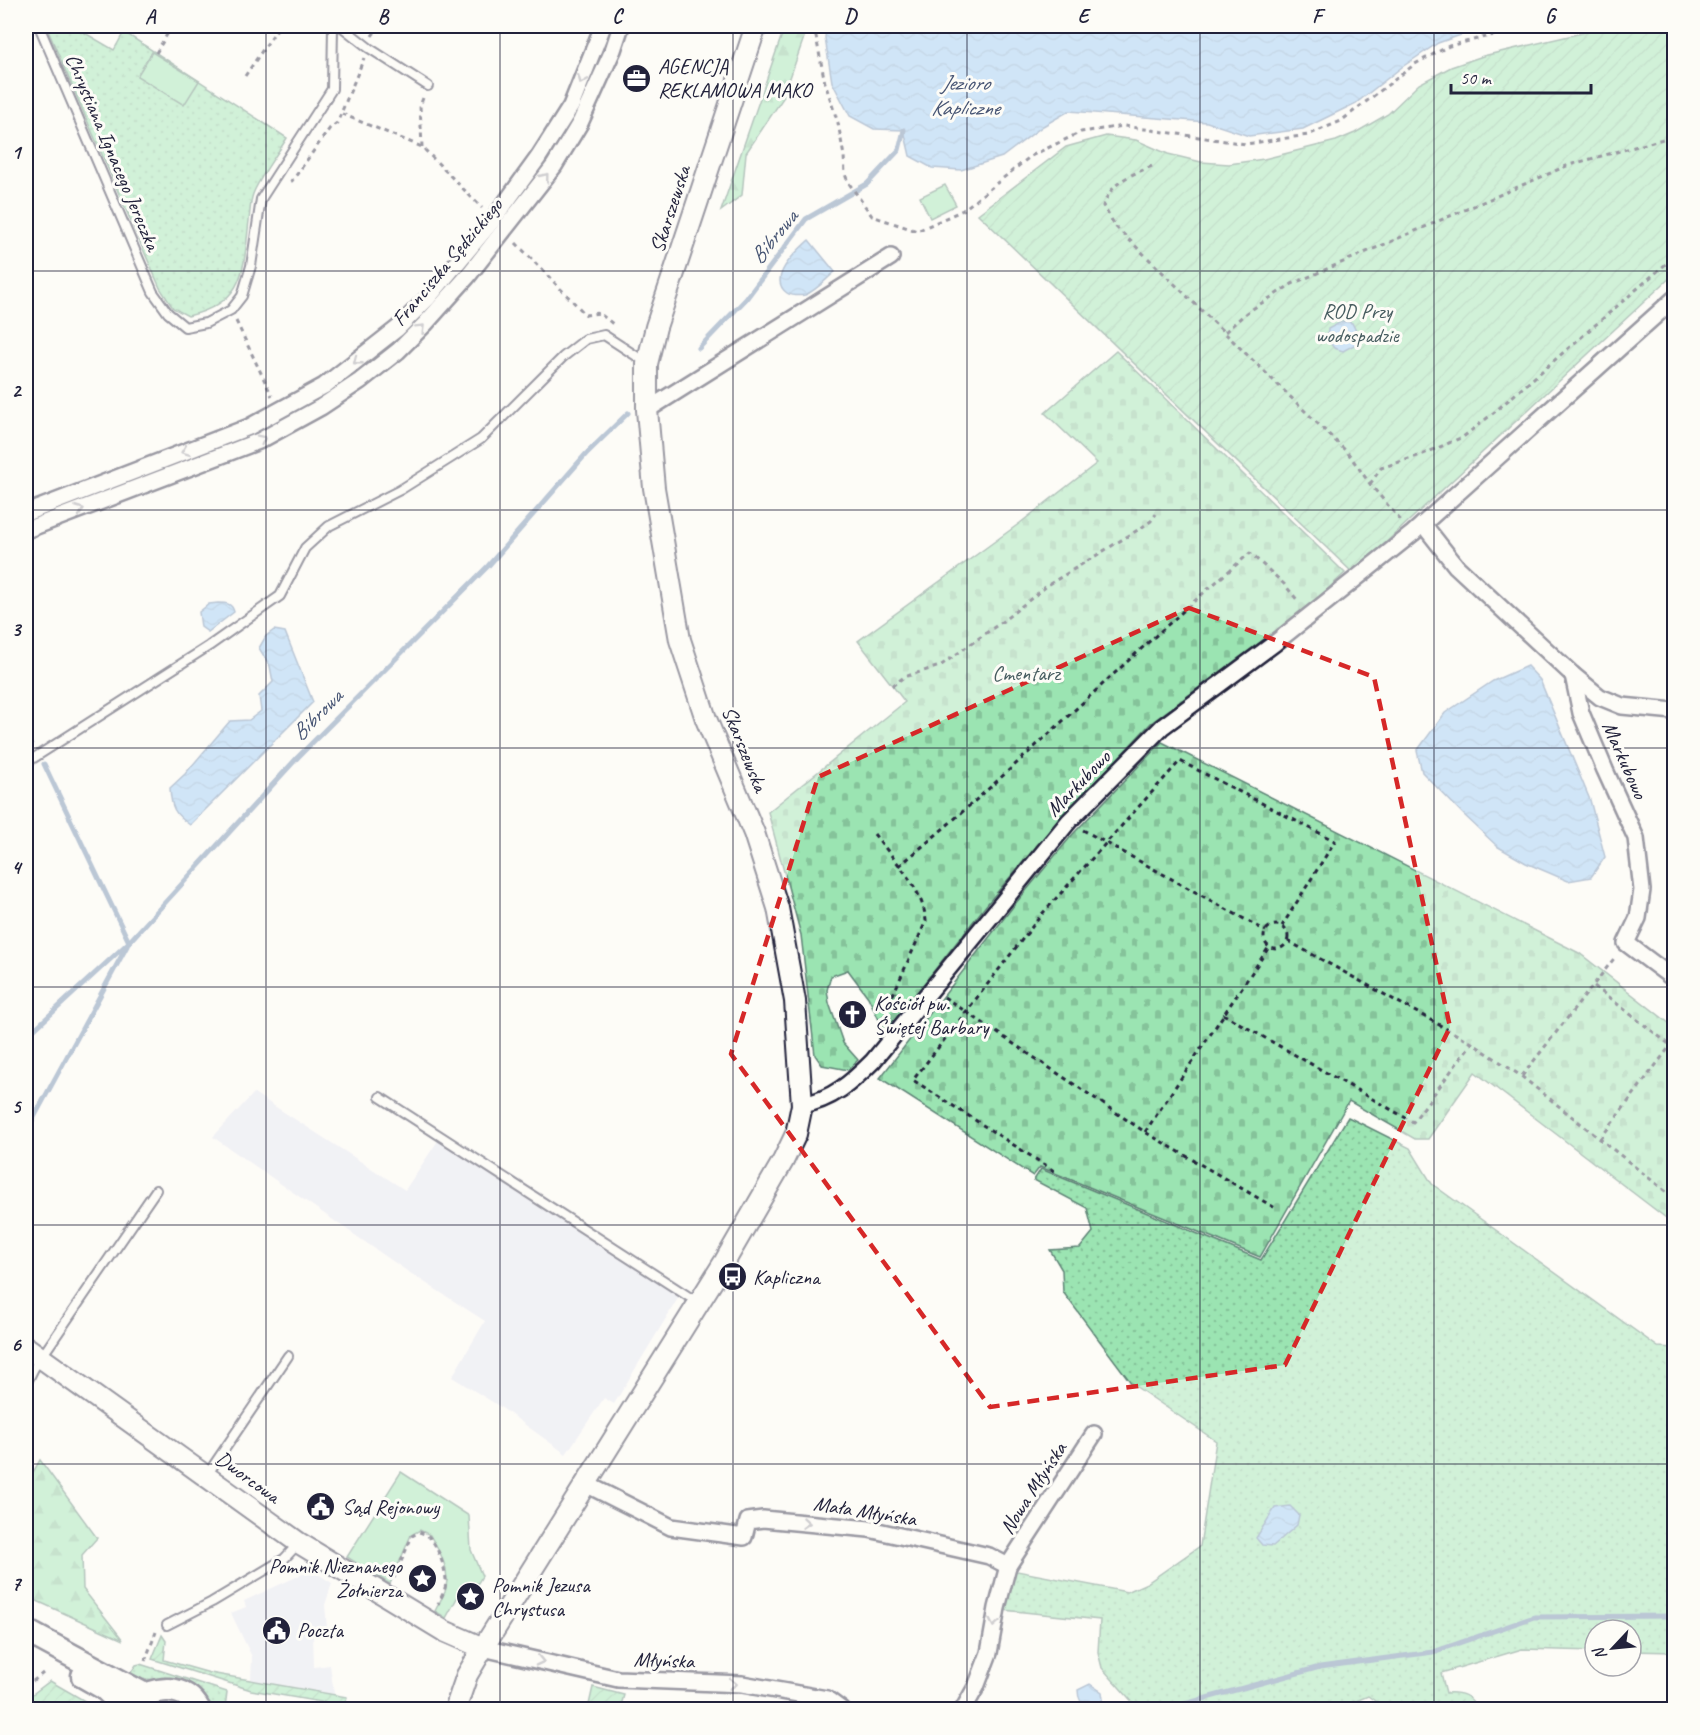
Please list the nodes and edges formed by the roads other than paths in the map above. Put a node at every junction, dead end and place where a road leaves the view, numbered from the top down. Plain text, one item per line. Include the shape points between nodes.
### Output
1 (39, 26) edge
2 (333, 26) edge
3 (340, 26) edge
4 (603, 26) edge
5 (621, 26) edge
6 (756, 26) edge
7 (428, 86) road end
8 (891, 257) dead end
9 (1674, 299) edge
10 (647, 364) junction
11 (647, 410) junction
12 (26, 513) edge
13 (1418, 529) junction
14 (26, 530) edge
15 (1573, 675) junction
16 (1674, 711) edge
17 (26, 763) edge
18 (1674, 979) edge
19 (380, 1097) dead end
20 (802, 1105) junction
21 (156, 1190) dead end
22 (699, 1302) junction
23 (34, 1352) edge
24 (288, 1356) dead end
25 (26, 1384) edge
26 (1094, 1434) dead end
27 (206, 1476) junction
28 (584, 1484) junction
29 (298, 1543) junction
30 (1008, 1566) junction
31 (167, 1624) dead end
32 (26, 1631) edge
33 (26, 1648) edge
34 (483, 1648) junction
35 (135, 1705) edge
36 (200, 1710) edge
37 (455, 1710) edge
38 (842, 1710) edge
39 (963, 1710) edge

1 - 2 lane, Chrystiana Ignacego Jereczka via 153,292 168,313 185,327 207,323 231,310 242,296 251,266 261,199 332,88
3 - 7 lane
4 -> 12 street, Franciszka Sędzickiego via 571,106 544,150 493,219 398,328 324,386 249,428
14 -> 5 street, Franciszka Sędzickiego via 259,441 321,407 398,351 467,278 554,165 580,123
6 - 10 street, Skarszewska
8 - 11 street
9 - 13 street, Markubowo
10 - 11 street, Skarszewska
10 - 17 lane via 604,334 586,339 482,439 400,490 329,526 305,548 280,596
11 - 20 street, Skarszewska via 654,488 680,640 706,719 754,833 778,908 795,1001
13 - 15 street, Markubowo
13 - 20 street, Markubowo via 1162,727 1069,821 873,1060 831,1096
15 - 16 street, Markubowo via 1600,697 1622,706
15 - 18 street, Markubowo via 1581,713 1636,838 1642,890 1638,918 1626,943
19 - 22 lane
20 - 22 street via 796,1134 783,1161
21 - 23 lane
22 - 28 street
23 - 25 lane
23 - 27 street, Dworcowa
24 - 27 lane
26 - 30 street, Nowa Młyńska
27 - 29 street, Dworcowa
28 -> 30 street, Mała Młyńska via 671,1527 744,1537 748,1521 763,1519 869,1529 989,1556
28 - 34 street
29 - 31 lane via 284,1559
29 - 34 street, Dworcowa via 444,1631
30 -> 39 street via 988,1653
32 - 35 main road
33 - 35 main road
34 - 37 street via 467,1676
34 -> 38 street, Młyńska via 618,1679 742,1684 827,1699
35 - 36 main road via 156,1690 167,1689 189,1696

